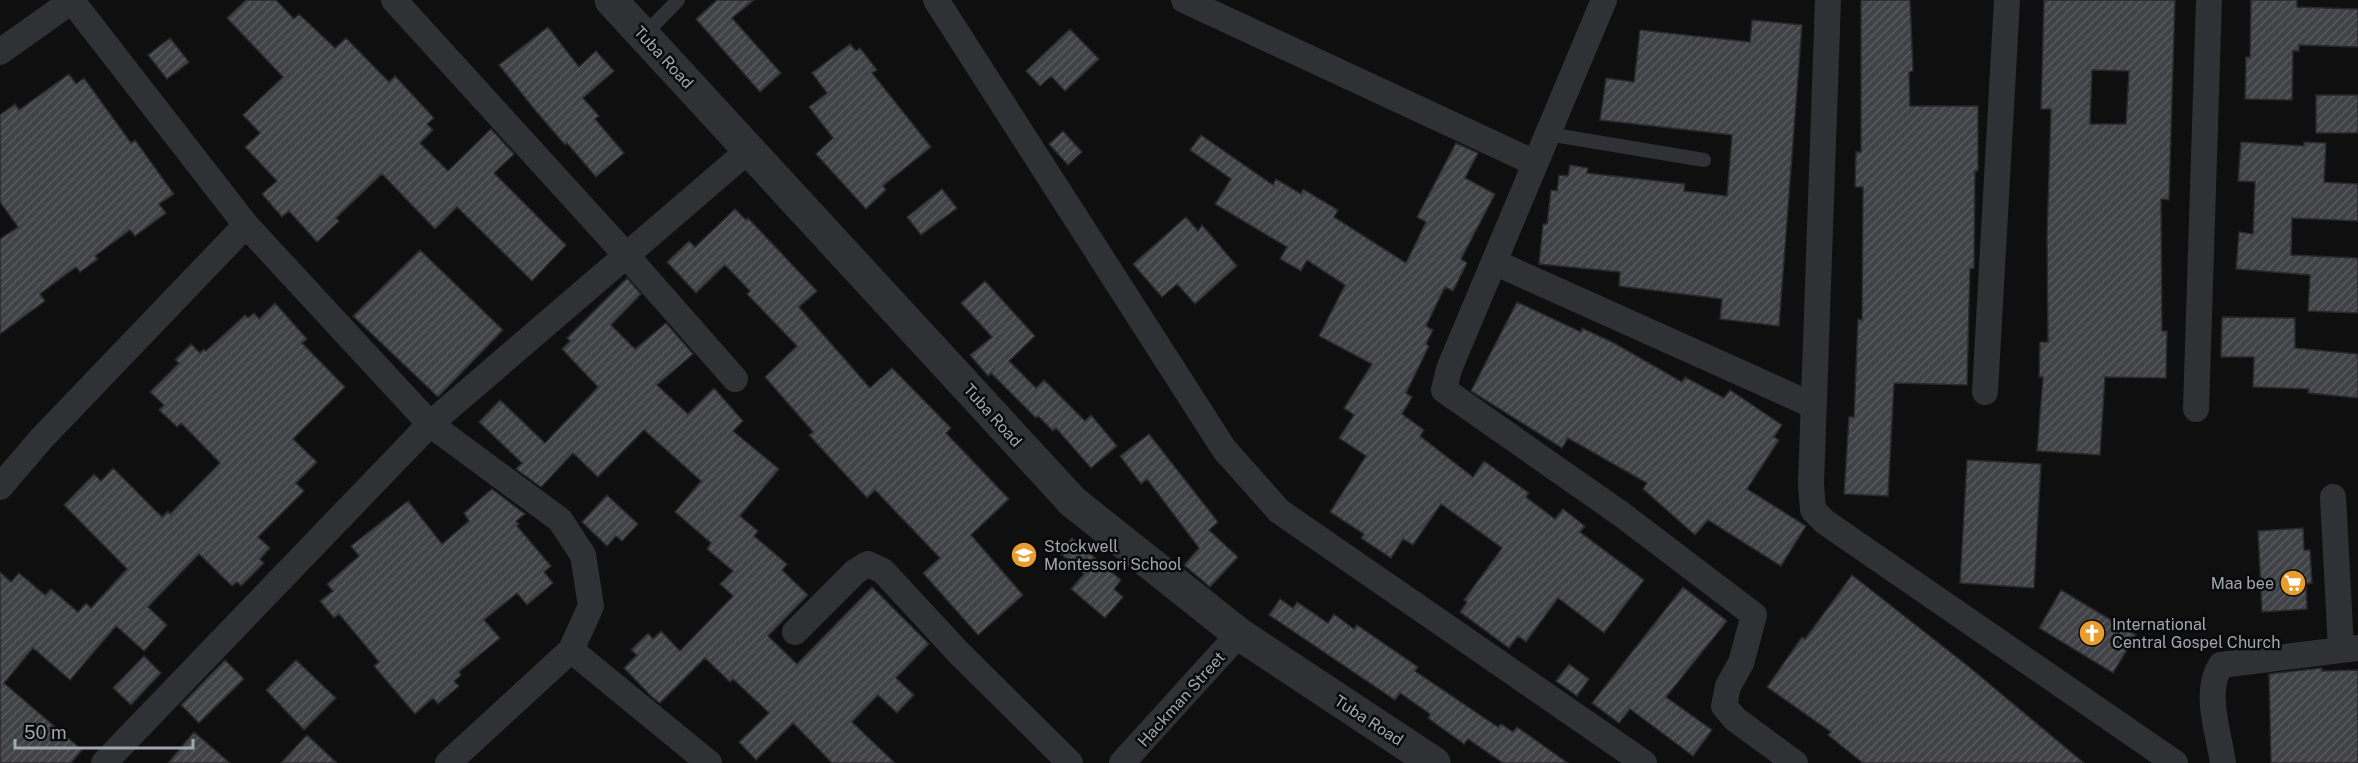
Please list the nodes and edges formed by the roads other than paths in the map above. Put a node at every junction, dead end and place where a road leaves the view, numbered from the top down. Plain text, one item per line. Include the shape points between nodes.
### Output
1 (394, 0) edge
2 (611, 0) edge
3 (678, 0) edge
4 (936, 0) edge
5 (1184, 0) edge
6 (1604, 0) edge
7 (1828, 0) edge
8 (2007, 0) edge
9 (2209, 0) edge
10 (73, 1) edge
11 (644, 35) junction
12 (0, 52) edge
13 (1548, 134) junction
14 (750, 149) junction
15 (1704, 160) dead end
16 (1535, 163) junction
17 (246, 225) junction
18 (626, 255) junction
19 (1494, 262) junction
20 (735, 379) dead end
21 (1985, 392) dead end
22 (1812, 405) junction
23 (2196, 409) dead end
24 (430, 424) junction
25 (0, 487) edge
26 (2333, 497) dead end
27 (795, 632) dead end
28 (1239, 634) junction
29 (2349, 649) edge
30 (571, 650) junction
31 (104, 763) edge
32 (448, 763) edge
33 (709, 763) edge
34 (1070, 763) edge
35 (1122, 763) edge
36 (1434, 763) edge
37 (1644, 763) edge
38 (1795, 763) edge
39 (2175, 763) edge
40 (2223, 763) edge

1 - 18 street
2 - 11 street, Tuba Road
3 - 11 lane
4 - 37 street via 1224,449 1279,511
5 - 16 street
6 - 13 street
7 - 22 street
8 - 21 street
9 - 23 street
10 - 12 street
10 - 17 street
11 - 14 street, Tuba Road
13 - 15 lane
13 - 16 street
14 - 18 street
14 - 28 street, Tuba Road via 1073,502
16 - 19 street
17 - 24 street
17 - 25 street
18 - 20 street
18 - 24 street
19 - 22 street
19 - 38 street via 1444,390 1621,514 1754,615 1724,706 1735,719
22 - 39 street via 1813,510 1825,522
24 - 30 street via 560,520 583,555 591,606
24 - 31 street
26 - 29 street
27 - 34 street via 856,571 868,564 883,570 958,652
28 - 35 street, Hackman Street
28 - 36 street, Tuba Road
29 - 40 street via 2221,665 2212,687
30 - 32 street
30 - 33 street

